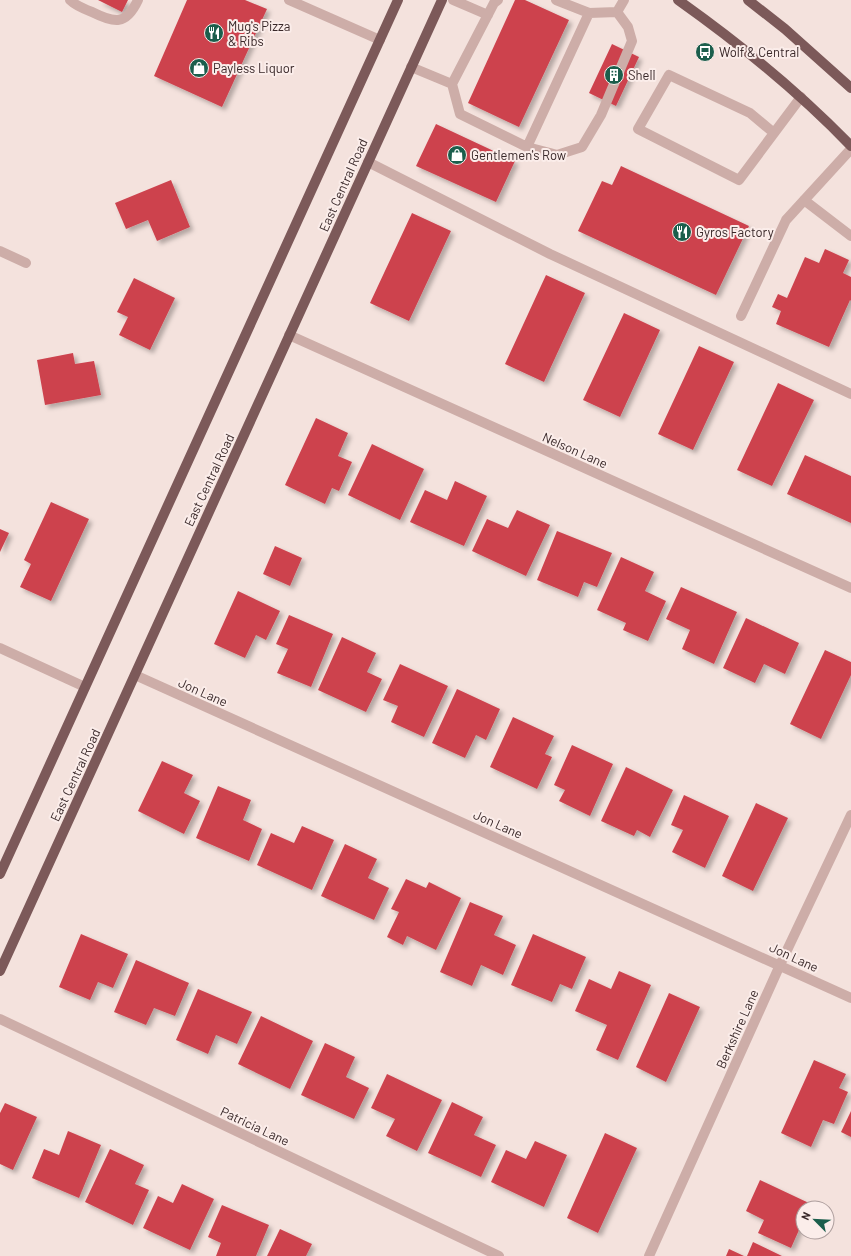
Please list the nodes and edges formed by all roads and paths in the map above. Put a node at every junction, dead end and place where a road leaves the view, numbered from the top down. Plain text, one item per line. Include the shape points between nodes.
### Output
1 (70, 0) edge
2 (138, 0) edge
3 (289, 0) edge
4 (398, 0) edge
5 (442, 0) edge
6 (453, 0) edge
7 (498, 0) edge
8 (556, 0) edge
9 (624, 0) edge
10 (678, 0) edge
11 (748, 0) edge
12 (617, 12) junction
13 (589, 13) junction
14 (488, 15) junction
15 (380, 40) junction
16 (411, 67) junction
17 (452, 84) junction
18 (851, 88) edge
19 (801, 97) junction
20 (774, 133) junction
21 (527, 147) junction
22 (851, 147) edge
23 (368, 162) junction
24 (804, 200) junction
25 (851, 236) edge
26 (0, 251) edge
27 (26, 263) dead end
28 (741, 316) dead end
29 (289, 336) junction
30 (851, 394) edge
31 (851, 588) edge
32 (0, 648) edge
33 (135, 675) junction
34 (85, 687) junction
35 (851, 815) edge
36 (0, 874) edge
37 (780, 965) junction
38 (0, 970) edge
39 (851, 998) edge
40 (0, 1019) edge
41 (499, 1256) edge
42 (649, 1256) edge

1 - 2 street via 111,21 129,14
3 - 15 street
4 - 15 main road, East Central Road
5 - 16 main road, East Central Road
6 - 14 street
7 - 14 street
8 - 13 street
9 - 12 street
10 - 19 main road via 746,50
11 - 18 main road
12 - 13 street
12 - 21 street via 628,27 632,41 601,115 582,146 557,155
13 - 21 street
14 - 17 street
15 - 34 main road, East Central Road
16 - 17 street
16 - 23 main road, East Central Road
17 - 21 street via 460,114
19 - 20 street
19 - 22 main road
20 - 20 street via 739,180 638,129 669,75 750,113
22 - 24 street
23 - 29 main road, East Central Road
23 - 30 street via 550,254
24 - 25 street
24 - 28 street via 786,220
26 - 27 street
29 - 31 street, Nelson Lane
29 - 33 main road, East Central Road
32 - 34 street
33 - 37 street, Jon Lane
33 - 38 main road, East Central Road
34 - 36 main road, East Central Road
35 - 37 street, Berkshire Lane
37 - 39 street, Jon Lane
37 - 42 street, Berkshire Lane
40 - 41 street, Patricia Lane

